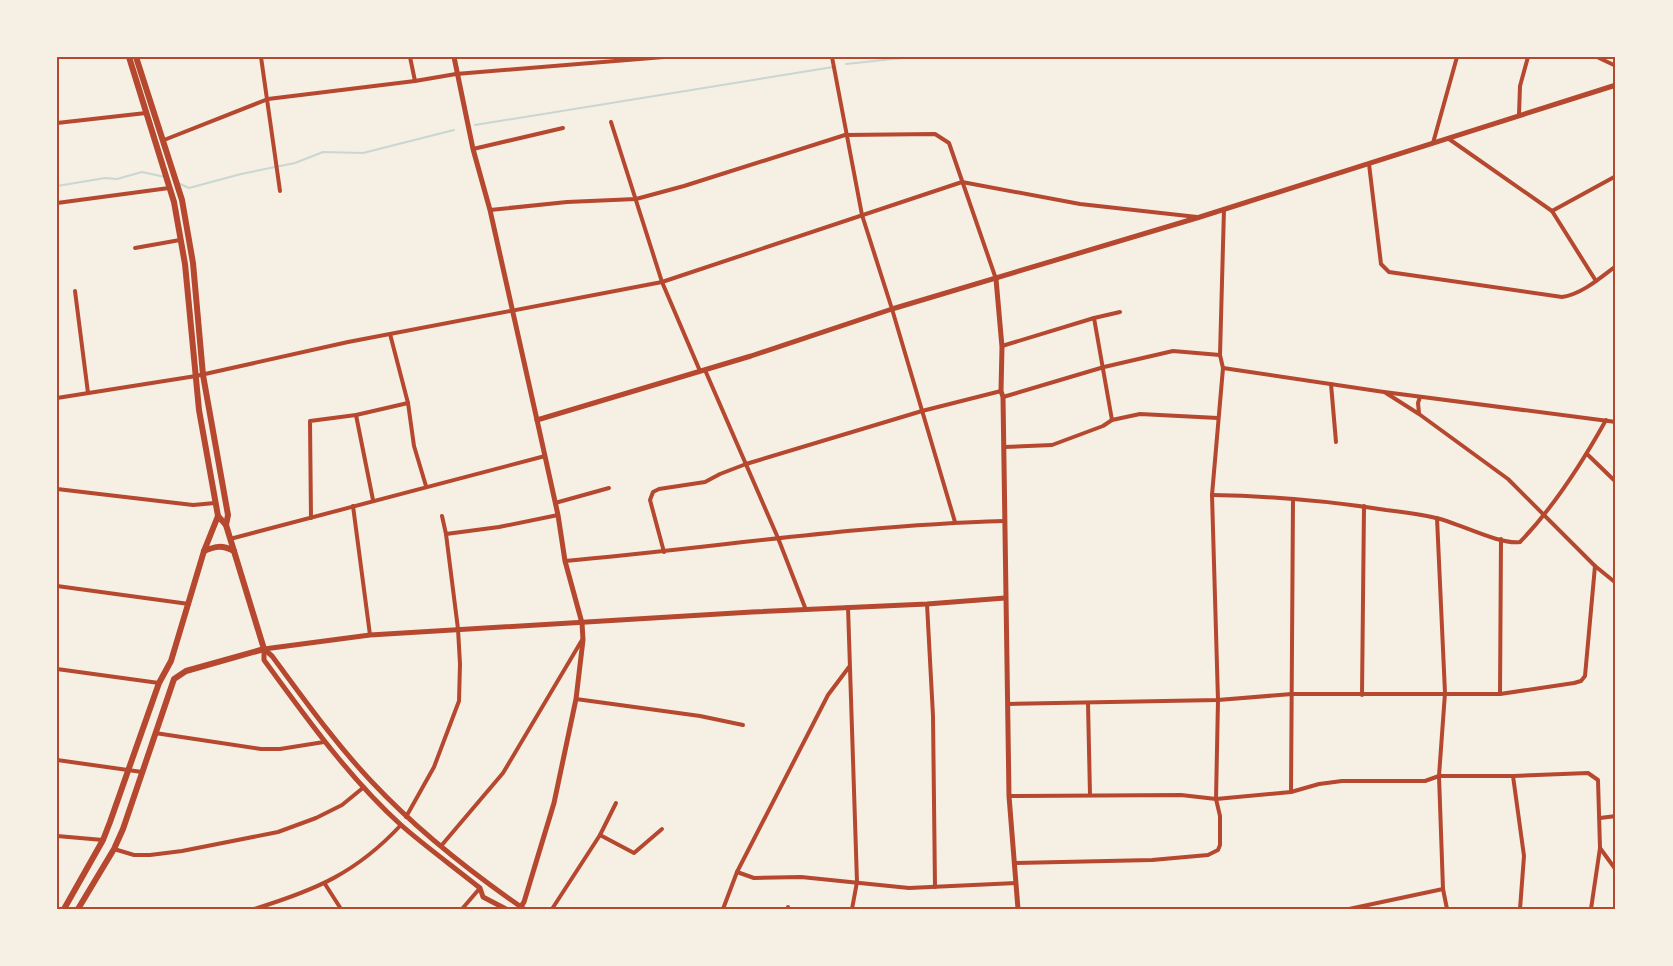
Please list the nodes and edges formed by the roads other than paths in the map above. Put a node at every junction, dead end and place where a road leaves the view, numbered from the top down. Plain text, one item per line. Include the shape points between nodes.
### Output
1 (129, 57) edge
2 (136, 57) edge
3 (261, 57) edge
4 (410, 57) edge
5 (454, 57) edge
6 (664, 57) edge
7 (832, 57) edge
8 (1457, 57) edge
9 (1528, 57) edge
10 (1597, 57) edge
11 (1616, 66) edge
12 (456, 74) junction
13 (415, 81) junction
14 (1616, 84) edge
15 (268, 99) junction
16 (147, 113) junction
17 (1519, 117) junction
18 (611, 122) dead end
19 (57, 123) edge
20 (563, 128) dead end
21 (845, 135) junction
22 (1449, 139) junction
23 (164, 140) junction
24 (1433, 144) junction
25 (473, 149) junction
26 (1369, 164) junction
27 (1616, 176) edge
28 (962, 182) junction
29 (170, 188) junction
30 (280, 191) dead end
31 (636, 199) junction
32 (57, 203) edge
33 (1224, 209) junction
34 (490, 210) junction
35 (1552, 211) junction
36 (862, 215) junction
37 (1200, 217) junction
38 (181, 239) junction
39 (135, 248) dead end
40 (1616, 266) edge
41 (996, 279) junction
42 (1596, 281) junction
43 (662, 282) junction
44 (75, 291) dead end
45 (512, 309) junction
46 (892, 309) junction
47 (1120, 312) dead end
48 (1094, 318) junction
49 (390, 334) junction
50 (1002, 346) junction
51 (1220, 355) junction
52 (1104, 367) junction
53 (1223, 368) junction
54 (702, 371) junction
55 (200, 376) junction
56 (1331, 384) junction
57 (1384, 392) junction
58 (88, 393) junction
59 (1002, 394) junction
60 (1420, 397) junction
61 (57, 398) edge
62 (408, 403) junction
63 (922, 411) junction
64 (1419, 414) junction
65 (356, 415) junction
66 (1218, 418) junction
67 (537, 420) junction
68 (1112, 420) junction
69 (1606, 420) junction
70 (1616, 422) edge
71 (1336, 442) dead end
72 (1004, 447) junction
73 (1587, 454) junction
74 (545, 456) junction
75 (746, 464) junction
76 (1616, 482) edge
77 (426, 486) junction
78 (609, 488) dead end
79 (57, 489) edge
80 (1212, 495) junction
81 (1293, 499) junction
82 (373, 500) junction
83 (215, 503) junction
84 (555, 503) junction
85 (353, 506) junction
86 (1364, 506) junction
87 (558, 515) junction
88 (1543, 515) junction
89 (218, 516) junction
90 (442, 516) dead end
91 (311, 518) junction
92 (1437, 518) junction
93 (1004, 521) junction
94 (955, 522) junction
95 (226, 525) junction
96 (446, 534) junction
97 (778, 538) junction
98 (230, 539) junction
99 (1501, 539) junction
100 (204, 551) junction
101 (234, 551) junction
102 (664, 552) junction
103 (565, 561) junction
104 (1595, 567) junction
105 (1616, 583) edge
106 (57, 586) edge
107 (1005, 598) junction
108 (189, 604) junction
109 (927, 604) junction
110 (848, 607) junction
111 (806, 611) junction
112 (582, 623) junction
113 (458, 629) junction
114 (370, 635) junction
115 (583, 640) junction
116 (264, 649) junction
117 (849, 667) junction
118 (57, 669) edge
119 (159, 683) junction
120 (1445, 693) junction
121 (1292, 694) junction
122 (1500, 694) junction
123 (1362, 695) junction
124 (576, 699) junction
125 (1218, 699) junction
126 (1008, 704) junction
127 (1088, 704) junction
128 (743, 725) dead end
129 (154, 733) junction
130 (324, 742) junction
131 (57, 760) edge
132 (127, 769) junction
133 (141, 772) junction
134 (1439, 776) junction
135 (1513, 776) junction
136 (364, 787) junction
137 (1291, 792) junction
138 (1090, 795) junction
139 (1009, 796) junction
140 (1216, 799) junction
141 (616, 803) dead end
142 (1616, 816) edge
143 (406, 817) junction
144 (1600, 818) junction
145 (402, 825) junction
146 (662, 829) dead end
147 (600, 835) junction
148 (57, 836) edge
149 (103, 840) junction
150 (441, 846) junction
151 (114, 849) junction
152 (1600, 849) junction
153 (1014, 863) junction
154 (1616, 870) edge
155 (737, 872) junction
156 (857, 882) junction
157 (1017, 883) junction
158 (325, 884) junction
159 (934, 887) junction
160 (480, 888) junction
161 (1443, 889) junction
162 (523, 907) edge
163 (64, 909) edge
164 (78, 909) edge
165 (254, 909) edge
166 (341, 909) edge
167 (462, 909) edge
168 (506, 909) edge
169 (552, 909) edge
170 (723, 909) edge
171 (852, 909) edge
172 (1018, 909) edge
173 (1349, 909) edge
174 (1447, 909) edge
175 (1520, 909) edge
176 (1591, 909) edge

1 - 16 main road
2 - 23 main road
3 - 15 street
4 - 13 street
5 - 12 street
6 - 12 street
7 - 21 street
8 - 24 street
9 - 17 street via 1520,86
10 - 11 street
12 - 13 street
12 - 25 street
13 - 15 street
14 - 17 street
15 - 23 street
15 - 30 street
16 - 19 street
16 - 29 main road
17 - 22 street
18 - 31 street
20 - 25 street
21 - 28 street via 935,134 949,143
21 - 31 street
21 - 36 street
22 - 24 street
22 - 35 street
23 - 55 main road via 182,200 193,263
24 - 26 street
25 - 34 street
26 - 33 street
26 - 42 street via 1381,264 1389,272 1555,297 1569,296
27 - 35 street
28 - 36 street
28 - 37 street via 1080,204
28 - 41 street
29 - 32 street
29 - 38 main road
31 - 34 street
31 - 43 street
33 - 37 street
33 - 51 street
34 - 45 street
35 - 42 street
36 - 43 street
36 - 46 street
37 - 41 street
38 - 39 street
38 - 55 main road
40 - 42 street
41 - 46 street
41 - 50 street
43 - 45 street
43 - 54 street
44 - 58 street
45 - 49 street
45 - 67 street
46 - 54 street
46 - 63 street
47 - 48 street
48 - 50 street
48 - 52 street
49 - 55 street
49 - 62 street
50 - 59 street
51 - 52 street via 1173,351
51 - 53 street
52 - 59 street
52 - 68 street
53 - 56 street
53 - 66 street
54 - 67 street
54 - 75 street
55 - 58 street
55 - 83 main road via 199,411
55 - 95 main road via 228,515
56 - 57 street
56 - 71 street
57 - 60 street
57 - 64 street
58 - 61 street
59 - 63 street
59 - 72 street
60 - 64 street
60 - 69 street
62 - 65 street
62 - 77 street via 414,446
63 - 75 street
63 - 94 street
64 - 88 street via 1508,479
65 - 82 street
65 - 91 street via 310,421
66 - 68 street via 1140,414
66 - 80 street
67 - 74 street
68 - 72 street via 1052,445
69 - 70 street
69 - 73 street
72 - 93 street
73 - 76 street
73 - 88 street
74 - 77 street
74 - 84 street
75 - 97 street
75 - 102 street via 705,482 653,492 650,500
77 - 82 street
78 - 84 street
79 - 83 street via 193,505
80 - 81 street
80 - 125 street
81 - 86 street
81 - 121 street
82 - 85 street
83 - 89 main road
84 - 87 street
85 - 91 street
85 - 114 street
86 - 92 street
86 - 123 street
87 - 96 street
87 - 103 street
88 - 99 street via 1520,542
88 - 104 street
89 - 95 main road
89 - 100 main road
90 - 96 street
91 - 98 street
92 - 99 street
92 - 120 street
93 - 94 street
93 - 107 street
94 - 97 street
95 - 98 main road
96 - 113 street
97 - 102 street
97 - 111 street
98 - 101 main road
99 - 122 street
100 - 101 main road via 224,546
100 - 108 main road
101 - 116 main road
102 - 103 street
103 - 112 street
104 - 105 street
104 - 122 street via 1585,676 1574,683
106 - 108 street
107 - 109 street
107 - 126 street
108 - 119 main road via 171,661
109 - 110 street
109 - 159 street via 933,716
110 - 111 street
110 - 117 street
111 - 112 street
112 - 113 street
112 - 115 street
113 - 114 street
113 - 143 street via 459,701 434,768
114 - 116 street
115 - 124 street
115 - 150 street via 503,773
116 - 129 main road via 186,671 174,679
116 - 130 street via 264,660
116 - 143 street via 332,737
117 - 155 street via 828,695
117 - 156 street
118 - 119 street
119 - 132 main road
120 - 122 street
120 - 123 street
120 - 134 street
121 - 123 street
121 - 125 street
121 - 137 street
124 - 128 street
124 - 162 street via 554,803
125 - 127 street
125 - 140 street
126 - 127 street
126 - 139 street
127 - 138 street
129 - 130 street via 261,749
129 - 133 main road
130 - 136 street
131 - 132 street
132 - 133 street
132 - 149 main road
133 - 151 main road
134 - 135 street
134 - 137 street via 1425,781 1342,781
134 - 161 street
135 - 144 street via 1588,773 1598,780
135 - 175 street via 1524,856
136 - 145 street
136 - 151 street via 342,805 278,832 150,855
137 - 140 street
138 - 139 street
138 - 140 street
139 - 153 street
140 - 153 street via 1220,845 1214,853 1152,860
141 - 147 street
142 - 144 street
143 - 150 street
144 - 152 street
145 - 158 street via 349,871
145 - 160 street
146 - 147 street via 634,853
147 - 169 street
148 - 149 street
149 - 163 main road
150 - 162 street
151 - 164 main road
152 - 154 street
152 - 176 street
153 - 157 street
155 - 156 street via 754,878
155 - 170 street
156 - 159 street
156 - 171 street
157 - 159 street
157 - 172 street
158 - 165 street
158 - 166 street
160 - 167 street
160 - 168 street via 483,897
161 - 173 street
161 - 174 street

